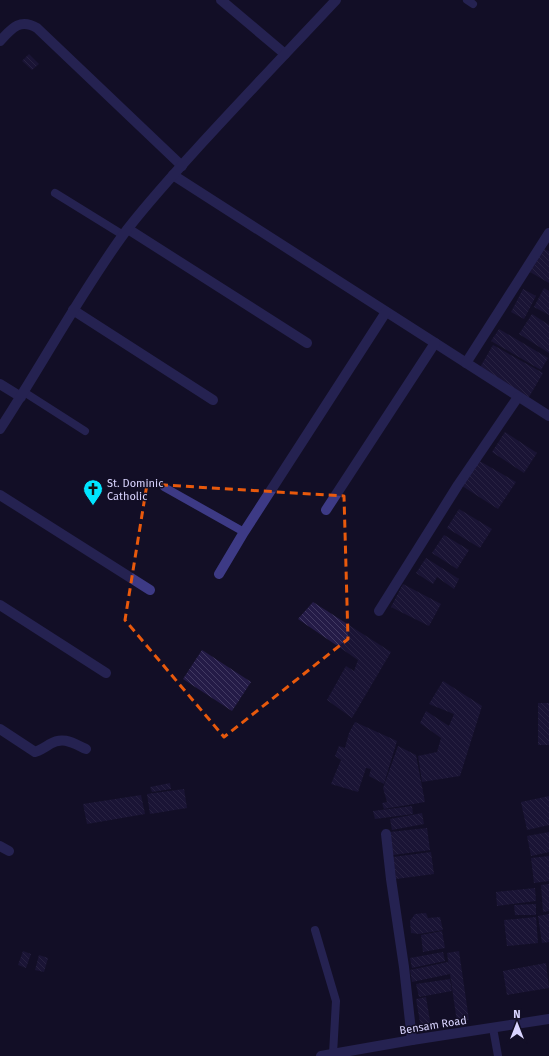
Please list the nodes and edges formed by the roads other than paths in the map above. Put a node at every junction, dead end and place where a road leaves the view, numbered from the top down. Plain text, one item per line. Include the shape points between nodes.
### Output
1 (221, 0) edge
2 (336, 0) edge
3 (0, 40) edge
4 (285, 54) junction
5 (182, 166) junction
6 (173, 175) junction
7 (55, 193) dead end
8 (126, 232) junction
9 (549, 233) edge
10 (73, 310) junction
11 (386, 312) junction
12 (307, 343) dead end
13 (434, 343) junction
14 (466, 363) junction
15 (0, 384) edge
16 (23, 395) junction
17 (518, 397) junction
18 (213, 400) dead end
19 (549, 416) edge
20 (0, 429) edge
21 (85, 431) dead end
22 (164, 487) dead end
23 (0, 495) edge
24 (326, 510) dead end
25 (244, 532) junction
26 (219, 574) dead end
27 (150, 590) dead end
28 (0, 605) edge
29 (379, 611) dead end
30 (106, 673) dead end
31 (0, 729) edge
32 (86, 750) dead end
33 (386, 834) dead end
34 (0, 846) edge
35 (9, 851) dead end
36 (315, 930) dead end
37 (549, 1019) edge
38 (493, 1028) junction
39 (412, 1040) junction
40 (333, 1054) junction
41 (320, 1056) edge
42 (498, 1056) edge

1 - 4 street
2 - 4 street
3 - 5 street via 16,25 30,24 37,28
4 - 5 street
5 - 6 street
6 - 8 street
6 - 11 street
7 - 8 lane
8 - 10 street
8 - 12 street
9 - 14 street
10 - 16 street
10 - 18 street
11 - 13 street
11 - 25 street
13 - 14 street
13 - 24 street
14 - 17 street
15 - 16 street
16 - 20 street
16 - 21 lane
17 - 19 street
17 - 29 street via 458,485
22 - 25 lane
23 - 27 street
25 - 26 street
28 - 30 street
31 - 32 street via 35,752 57,740 69,741
33 - 39 street
34 - 35 street
36 - 40 lane via 336,1001
37 - 38 street, Bensam Road
38 - 39 street, Bensam Road
38 - 42 lane
39 - 40 street, Bensam Road
40 - 41 street, Bensam Road

